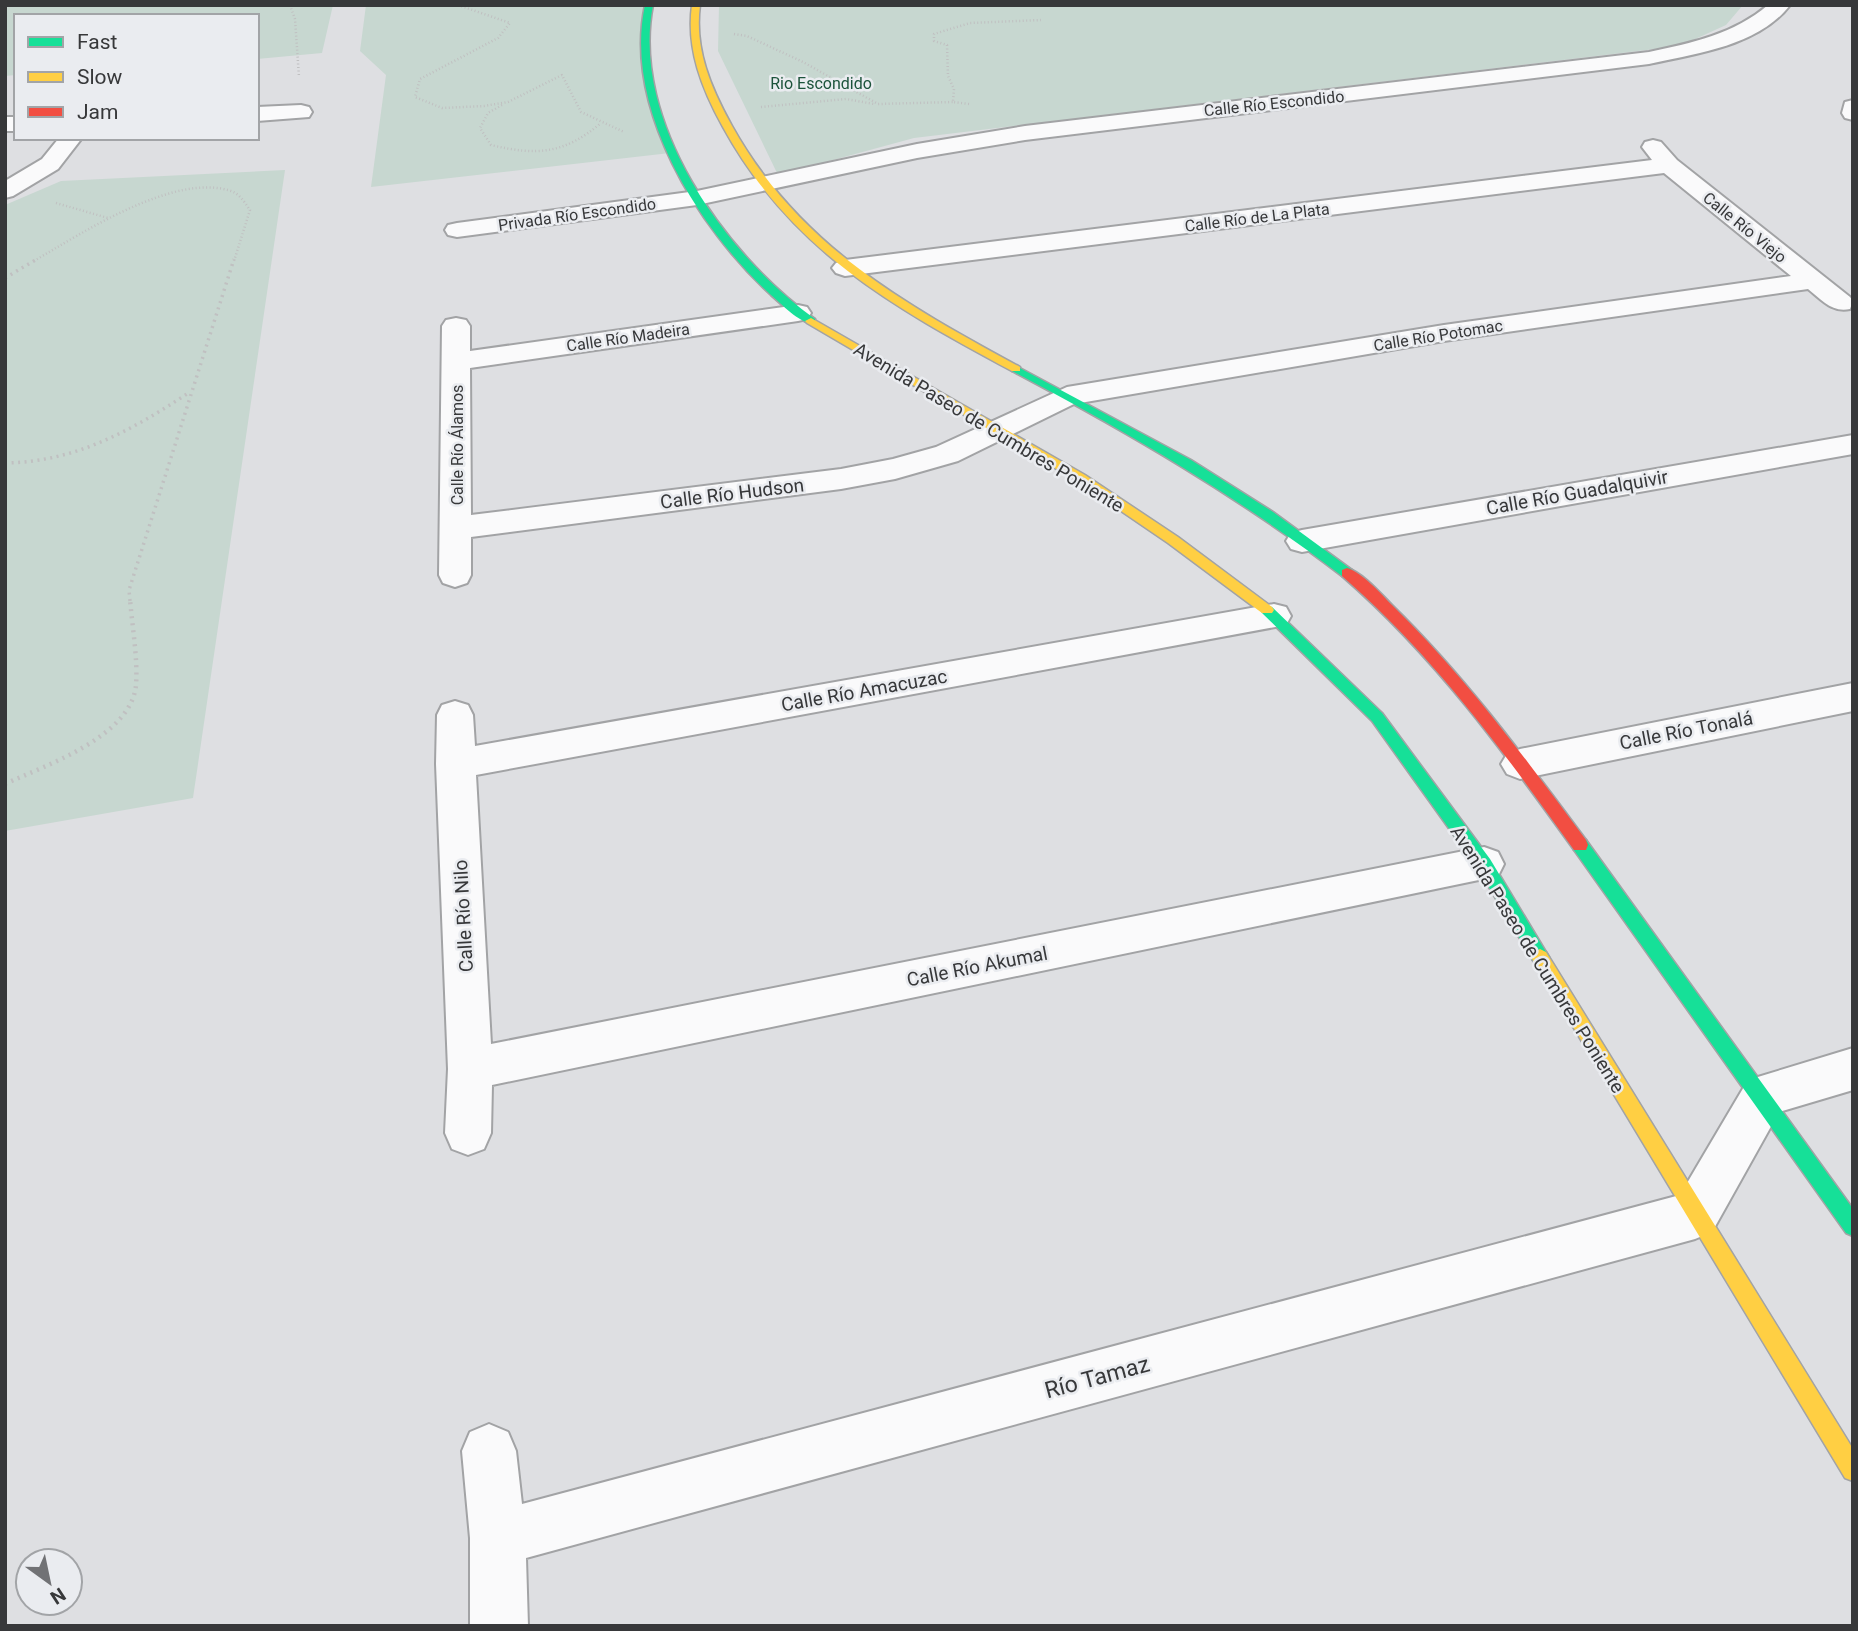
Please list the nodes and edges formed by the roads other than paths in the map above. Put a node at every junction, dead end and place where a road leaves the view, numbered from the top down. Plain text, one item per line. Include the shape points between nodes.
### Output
1 (649, 5) edge
2 (696, 5) edge
3 (1780, 5) edge
4 (301, 112) road end
5 (259, 114) edge
6 (69, 140) edge
7 (1661, 156) joint
8 (760, 186) junction
9 (5, 191) edge
10 (696, 198) junction
11 (457, 230) dead end
12 (845, 268) junction
13 (1811, 281) junction
14 (1841, 303) dead end
15 (798, 313) junction
16 (456, 326) dead end
17 (458, 361) junction
18 (1067, 396) junction
19 (999, 430) junction
20 (1853, 444) edge
21 (457, 528) junction
22 (1302, 541) junction
23 (455, 575) dead end
24 (1273, 616) junction
25 (1853, 697) edge
26 (455, 715) dead end
27 (456, 764) junction
28 (1520, 764) junction
29 (1484, 864) junction
30 (470, 1069) junction
31 (1853, 1069) edge
32 (1764, 1095) junction
33 (468, 1133) dead end
34 (1695, 1215) junction
35 (1853, 1226) edge
36 (489, 1451) dead end
37 (1853, 1470) edge
38 (498, 1538) junction
39 (499, 1626) edge

1 - 10 street, Avenida Paseo de Cumbres Poniente via 645,54 665,137
2 - 8 street via 696,47 706,80 722,122
3 - 8 street, Calle Río Escondido via 1744,32 1712,45 1649,58 1025,133
4 - 5 street
6 - 9 street via 50,164
7 - 12 street, Calle Río de La Plata
7 - 13 street, Calle Río Viejo
8 - 10 street, Calle Río Escondido
8 - 12 street via 807,237
10 - 11 street, Privada Río Escondido
10 - 15 street, Avenida Paseo de Cumbres Poniente via 753,268
12 - 18 street via 901,306
13 - 14 street, Calle Río Viejo
13 - 18 street, Calle Río Potomac via 1444,333
15 - 17 street, Calle Río Madeira
15 - 19 street, Avenida Paseo de Cumbres Poniente
16 - 17 street, Calle Río Álamos
17 - 21 street, Calle Río Álamos
18 - 19 street, Calle Río Potomac
18 - 22 street via 1202,473
19 - 21 street, Calle Río Hudson via 947,454 895,470
19 - 24 street, Avenida Paseo de Cumbres Poniente via 1150,524
20 - 22 street, Calle Río Guadalquivir
21 - 23 street, Calle Río Álamos
22 - 28 street via 1382,603 1448,672
24 - 27 street, Calle Río Amacuzac
24 - 29 street, Avenida Paseo de Cumbres Poniente via 1377,717
25 - 28 street, Calle Río Tonalá
26 - 27 street, Calle Río Nilo
27 - 30 street, Calle Río Nilo
28 - 32 street
29 - 30 street, Calle Río Akumal
29 - 34 street, Avenida Paseo de Cumbres Poniente
30 - 33 street, Calle Río Nilo
31 - 32 street
32 - 34 street
32 - 35 street
34 - 37 street, Avenida Paseo de Cumbres Poniente
34 - 38 street, Río Tamaz
36 - 38 street
38 - 39 street

